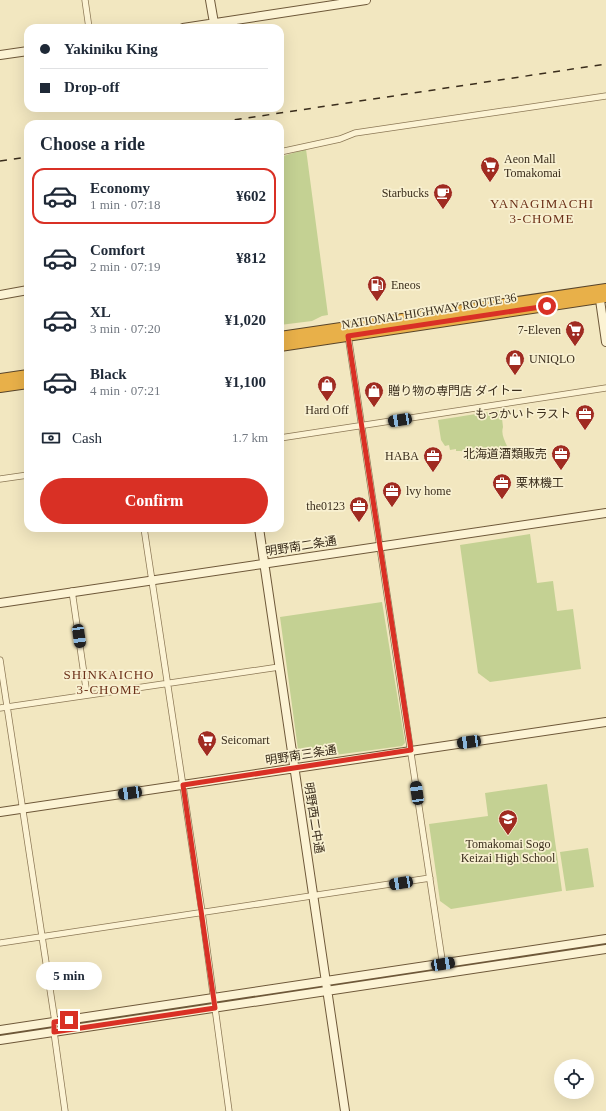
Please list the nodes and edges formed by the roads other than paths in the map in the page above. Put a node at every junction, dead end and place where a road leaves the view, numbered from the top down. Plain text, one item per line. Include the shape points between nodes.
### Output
1 (85, 0) edge
2 (210, 0) edge
3 (366, 0) edge
4 (337, 2) edge
5 (88, 24) edge
6 (214, 24) joint
7 (24, 52) edge
8 (0, 55) edge
9 (606, 96) edge
10 (284, 151) edge
11 (24, 291) edge
12 (603, 294) edge
13 (0, 295) edge
14 (348, 332) junction
15 (284, 337) edge
16 (606, 342) edge
17 (284, 345) edge
18 (24, 376) edge
19 (0, 379) edge
20 (24, 384) edge
21 (0, 387) edge
22 (606, 388) edge
23 (362, 425) junction
24 (284, 437) edge
25 (24, 476) edge
26 (0, 479) edge
27 (606, 513) edge
28 (145, 532) edge
29 (260, 532) edge
30 (380, 546) junction
31 (264, 564) junction
32 (152, 580) junction
33 (72, 591) junction
34 (0, 603) edge
35 (0, 660) edge
36 (279, 667) junction
37 (167, 684) junction
38 (87, 695) junction
39 (7, 707) junction
40 (0, 708) edge
41 (606, 722) edge
42 (411, 750) junction
43 (294, 768) junction
44 (183, 785) junction
45 (23, 808) junction
46 (0, 812) edge
47 (430, 878) junction
48 (314, 896) junction
49 (202, 912) junction
50 (42, 937) junction
51 (606, 939) edge
52 (0, 943) edge
53 (606, 949) edge
54 (443, 964) junction
55 (444, 973) junction
56 (326, 982) junction
57 (327, 992) junction
58 (214, 998) junction
59 (215, 1008) junction
60 (54, 1022) junction
61 (0, 1030) edge
62 (54, 1032) junction
63 (0, 1040) edge
64 (65, 1111) edge
65 (229, 1111) edge
66 (345, 1111) edge

1 - 5 street
2 - 6 street
3 - 4 street
4 - 6 street
7 - 8 street
9 - 10 street via 355,133 340,139
11 - 13 street
12 - 14 highway, NATIONAL HIGHWAY ROUTE 36
12 - 16 street
14 - 15 highway, NATIONAL HIGHWAY ROUTE 36
14 - 17 highway, NATIONAL HIGHWAY ROUTE 36
14 - 23 street
18 - 19 highway
20 - 21 highway
22 - 23 street
23 - 24 street
23 - 30 street
25 - 26 street
27 - 30 street, 明野南二条通
28 - 32 street
29 - 31 street, 明野西二中通
30 - 31 street, 明野南二条通
30 - 42 street
31 - 32 street, 明野南二条通
31 - 36 street, 明野西二中通
32 - 33 street, 明野南二条通
32 - 37 street
33 - 34 street, 明野南二条通
33 - 38 street
35 - 39 street
36 - 37 street
36 - 43 street, 明野西二中通
37 - 38 street
37 - 44 street
38 - 39 street
39 - 40 street
39 - 45 street
41 - 42 street, 明野南三条通
42 - 43 street, 明野南三条通
42 - 47 street
43 - 44 street, 明野南三条通
43 - 48 street, 明野西二中通
44 - 45 street, 明野南三条通
44 - 49 street
45 - 46 street, 明野南三条通
45 - 50 street
47 - 48 street
47 - 54 street
48 - 49 street
48 - 56 street, 明野西二中通
49 - 50 street
49 - 58 street
50 - 52 street
50 - 60 street
51 - 54 street
53 - 55 street
54 - 55 street
54 - 56 street
55 - 57 street
56 - 57 street, 明野西二中通
56 - 58 street
57 - 59 street
57 - 66 street, 明野西二中通
58 - 59 street
58 - 60 street
59 - 62 street
59 - 65 street
60 - 61 street
60 - 62 street
62 - 63 street
62 - 64 street

